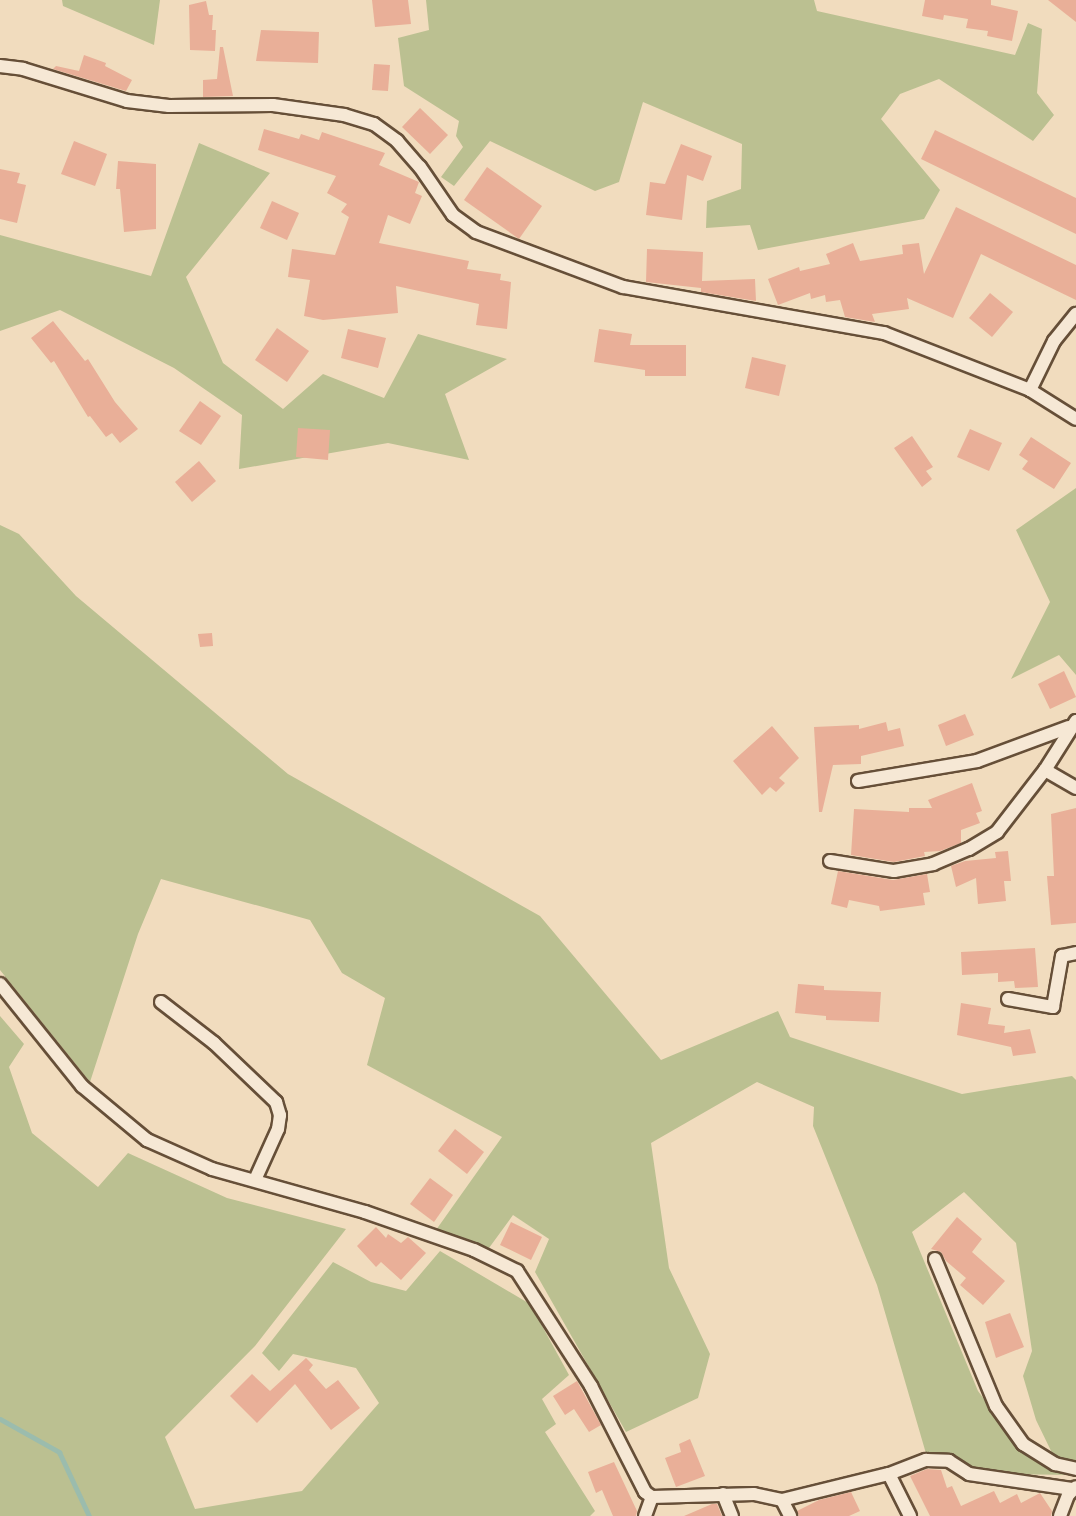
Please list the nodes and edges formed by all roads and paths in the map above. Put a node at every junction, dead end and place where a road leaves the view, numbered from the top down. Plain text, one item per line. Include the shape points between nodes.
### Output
1 (0, 66) edge
2 (1076, 314) edge
3 (1030, 390) junction
4 (1076, 419) edge
5 (1072, 724) edge
6 (1045, 770) junction
7 (858, 781) dead end
8 (1076, 788) edge
9 (830, 861) dead end
10 (1076, 953) edge
11 (0, 984) edge
12 (1008, 999) dead end
13 (161, 1002) dead end
14 (255, 1180) junction
15 (935, 1259) dead end
16 (1076, 1469) edge
17 (889, 1474) junction
18 (1074, 1488) edge
19 (723, 1494) junction
20 (652, 1497) junction
21 (782, 1500) junction
22 (645, 1516) edge
23 (732, 1516) edge
24 (790, 1516) edge
25 (910, 1516) edge
26 (1060, 1516) edge

1 - 3 street via 127,101 273,105 374,124 397,141 453,215 476,232 623,287 884,333
2 - 3 street via 1054,341
3 - 4 street
5 - 6 street
5 - 7 street via 977,761
6 - 8 street
6 - 9 street via 997,832 945,859 894,871
10 - 12 street via 1062,956 1053,1007
11 - 14 street via 82,1086 147,1140 212,1169
13 - 14 street via 276,1102 278,1129
14 - 20 street via 365,1212 474,1250 517,1271 591,1386
15 - 16 street via 996,1406 1023,1444 1055,1464
17 - 18 street via 926,1460 949,1461 969,1474
17 - 21 street
17 - 25 street
18 - 26 street
19 - 20 street
19 - 21 street
19 - 23 street
20 - 22 street
21 - 24 street

